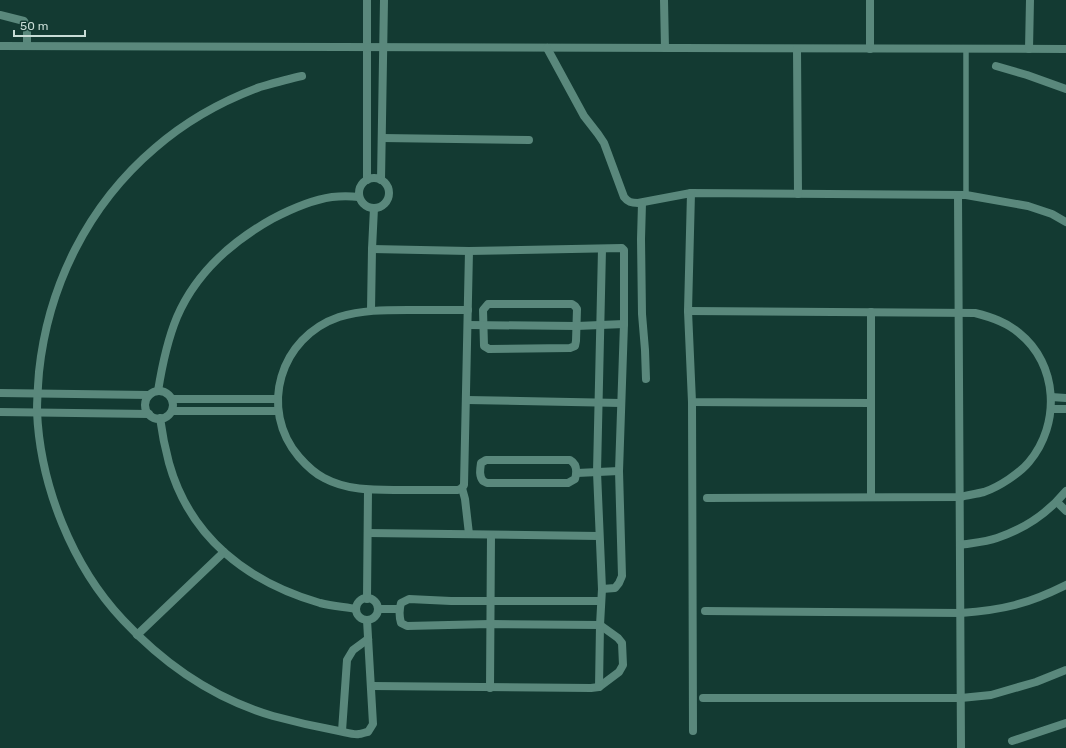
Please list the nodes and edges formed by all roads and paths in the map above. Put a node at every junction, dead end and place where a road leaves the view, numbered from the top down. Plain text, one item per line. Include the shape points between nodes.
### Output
1 (367, 0) edge
2 (384, 0) edge
3 (664, 0) edge
4 (870, 0) edge
5 (1030, 0) edge
6 (0, 15) edge
7 (0, 46) edge
8 (27, 46) junction
9 (367, 47) junction
10 (384, 47) junction
11 (547, 48) junction
12 (665, 48) junction
13 (797, 48) junction
14 (870, 49) junction
15 (966, 49) junction
16 (1029, 49) junction
17 (1066, 49) edge
18 (996, 66) dead end
19 (302, 76) dead end
20 (1066, 89) edge
21 (382, 138) junction
22 (529, 140) dead end
23 (367, 180) junction
24 (381, 180) junction
25 (691, 193) junction
26 (798, 194) junction
27 (962, 195) junction
28 (359, 197) junction
29 (642, 203) junction
30 (374, 208) junction
31 (1066, 222) edge
32 (372, 249) junction
33 (602, 249) junction
34 (469, 251) junction
35 (371, 310) junction
36 (468, 310) junction
37 (688, 311) junction
38 (871, 312) junction
39 (959, 312) junction
40 (624, 324) junction
41 (468, 325) junction
42 (483, 325) junction
43 (600, 325) junction
44 (577, 326) junction
45 (646, 379) dead end
46 (158, 391) junction
47 (0, 393) edge
48 (37, 393) junction
49 (149, 395) junction
50 (1051, 398) junction
51 (1066, 398) edge
52 (172, 399) junction
53 (278, 399) junction
54 (467, 400) junction
55 (599, 402) junction
56 (692, 402) junction
57 (621, 403) junction
58 (871, 403) junction
59 (1052, 409) junction
60 (1066, 410) edge
61 (172, 411) junction
62 (278, 411) junction
63 (0, 412) edge
64 (37, 413) junction
65 (149, 414) junction
66 (160, 418) junction
67 (480, 469) junction
68 (464, 470) junction
69 (619, 471) junction
70 (598, 472) junction
71 (577, 473) junction
72 (462, 488) junction
73 (368, 490) junction
74 (1066, 490) edge
75 (871, 497) junction
76 (960, 497) junction
77 (707, 498) dead end
78 (1057, 502) junction
79 (1066, 511) edge
80 (368, 533) junction
81 (469, 534) junction
82 (492, 535) junction
83 (599, 536) junction
84 (960, 545) junction
85 (224, 552) junction
86 (1066, 585) edge
87 (602, 589) junction
88 (367, 598) junction
89 (491, 601) junction
90 (601, 601) junction
91 (356, 609) junction
92 (378, 609) junction
93 (399, 609) junction
94 (705, 611) dead end
95 (961, 613) junction
96 (367, 620) junction
97 (490, 624) junction
98 (600, 625) junction
99 (137, 635) junction
100 (368, 639) junction
101 (1066, 670) edge
102 (372, 686) junction
103 (599, 687) junction
104 (490, 688) junction
105 (703, 698) dead end
106 (961, 698) junction
107 (1066, 723) edge
108 (342, 731) junction
109 (693, 731) dead end
110 (1012, 741) dead end
111 (961, 748) edge

1 - 9 street
2 - 10 street
3 - 12 street
4 - 14 street
5 - 16 street
6 - 8 street via 24,21 27,26
7 - 8 street
8 - 9 street
9 - 10 street
9 - 23 street
10 - 11 street
10 - 21 street
11 - 12 street
11 - 29 street via 584,116 604,143 624,197 632,203
12 - 13 street
13 - 14 street
13 - 26 street
14 - 15 street
15 - 16 street
15 - 27 lane
16 - 17 street
18 - 20 street
19 - 48 street via 260,87 205,113 155,148 112,192 78,242 59,284 46,328
21 - 22 street
21 - 24 street
23 - 24 street
23 - 28 street via 360,187
24 - 30 street via 388,188 388,194 384,204
25 - 26 street
25 - 29 street
25 - 37 street
26 - 27 street
27 - 31 street via 1028,206
27 - 39 street
28 - 30 street via 365,205
28 - 46 street via 332,197 310,202 284,213 230,247 209,267 177,317 168,343
29 - 45 street via 642,314
30 - 32 street
32 - 34 street
32 - 35 street
33 - 34 street
33 - 40 street via 624,250
33 - 43 street
34 - 36 street
35 - 36 street
35 - 53 street via 338,318 318,327 305,338 286,364 280,380
36 - 41 street
37 - 38 street
37 - 56 street
38 - 39 street
38 - 58 street
39 - 50 street via 991,317 1020,333 1031,344 1047,372
39 - 76 street
40 - 43 street
40 - 57 street
41 - 42 street
41 - 54 street
42 - 44 street
42 - 44 street via 483,310 488,304 572,304 577,309
42 - 44 street via 484,346 489,349 570,348 575,346
43 - 44 street
43 - 55 street
46 - 49 street
46 - 52 street via 166,393
47 - 48 street
48 - 49 street
48 - 64 street
49 - 65 street via 145,402
50 - 51 street
50 - 59 street
52 - 53 street
52 - 61 street
53 - 62 street
54 - 55 street
54 - 68 street
55 - 57 street
55 - 70 street
56 - 58 street
56 - 109 street
57 - 69 street
58 - 75 street
59 - 60 street
59 - 76 street via 1048,429 1029,462 1014,475 984,492
61 - 62 street
61 - 66 street
62 - 73 street via 293,450 306,466 323,478 343,486
63 - 64 street
64 - 65 street
64 - 99 street via 46,470 64,529 94,584
65 - 66 street
66 - 85 street via 169,463 177,487 203,529
67 - 68 street
67 - 71 street via 480,463 486,460 570,460 575,464
67 - 71 street via 480,478 487,483 568,483 575,479
68 - 72 street
69 - 70 street
69 - 87 street via 622,576 615,588
70 - 71 street
70 - 83 street
72 - 73 street
72 - 81 street via 466,498
73 - 80 street
74 - 78 street
75 - 76 street
75 - 77 street
76 - 84 street
78 - 79 street
78 - 84 street via 1029,524 996,539
80 - 81 street
80 - 88 street
81 - 82 street
82 - 83 street
82 - 89 street
83 - 87 street
84 - 95 street
85 - 91 street via 256,576 277,587 322,603
85 - 99 street
86 - 95 street via 1016,606
87 - 90 street
88 - 91 street via 360,602
88 - 92 street via 375,602
89 - 90 street
89 - 93 street via 409,600 401,603
89 - 97 street
90 - 98 street
91 - 96 street via 360,617
92 - 93 street
92 - 96 street via 374,617
93 - 97 street via 401,623 407,626
94 - 95 street
95 - 106 street
96 - 100 street
97 - 98 street
97 - 104 street
98 - 103 street
98 - 103 street via 622,643 623,665 619,672
99 - 108 street via 170,664 211,690 256,711 303,724
100 - 102 street
100 - 108 street via 353,650 347,660
101 - 106 street via 991,695
102 - 104 street
102 - 108 street via 373,724 368,732 358,734
103 - 104 street
105 - 106 street
106 - 111 street
107 - 110 street

